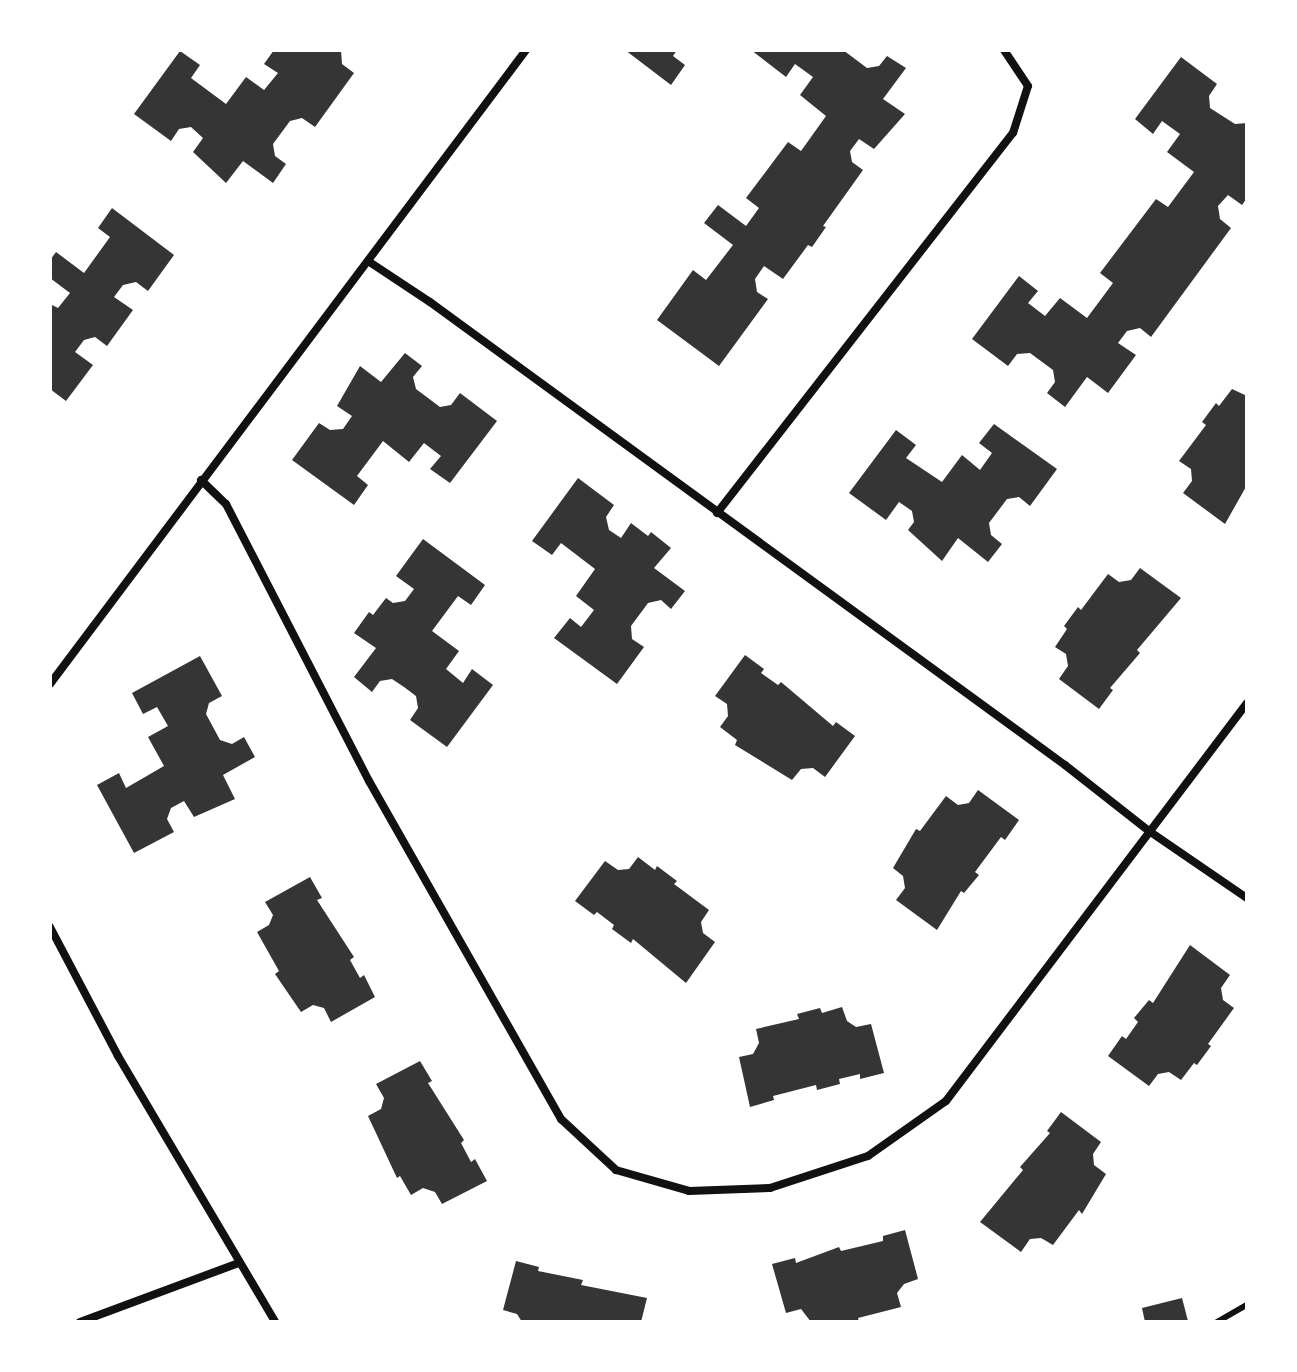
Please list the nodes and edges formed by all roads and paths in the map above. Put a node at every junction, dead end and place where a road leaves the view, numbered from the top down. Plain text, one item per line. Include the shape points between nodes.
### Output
1 (526, 50) edge
2 (1004, 50) edge
3 (368, 261) junction
4 (201, 480) junction
5 (717, 513) junction
6 (50, 684) edge
7 (1247, 703) edge
8 (1149, 831) junction
9 (1247, 898) edge
10 (50, 927) edge
11 (239, 1263) junction
12 (1247, 1305) edge
13 (80, 1322) edge
14 (275, 1322) edge
15 (1217, 1322) edge

1 - 3 street
2 - 5 street via 1028,86 1013,133
3 - 4 street
3 - 5 street
4 - 6 street
4 - 8 street via 226,504 369,781 561,1119 616,1170 689,1191 770,1188 868,1156 946,1101
5 - 8 street
7 - 8 street
8 - 9 street
10 - 11 street
11 - 13 street
11 - 14 street
12 - 15 lane

